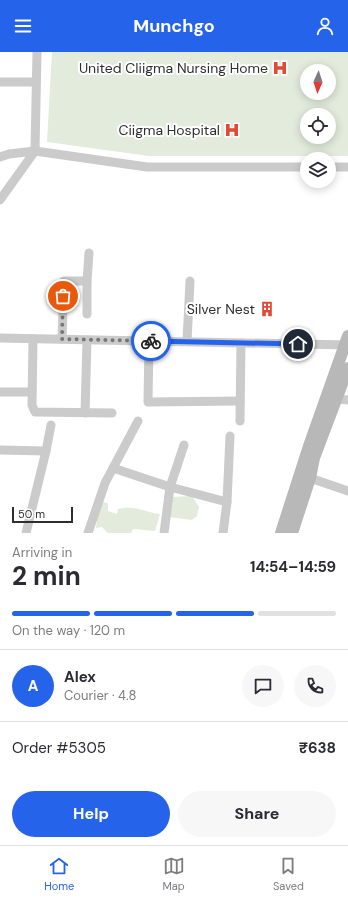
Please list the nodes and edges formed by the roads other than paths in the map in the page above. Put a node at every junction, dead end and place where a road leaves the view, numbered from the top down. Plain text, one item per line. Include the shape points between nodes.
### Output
1 (37, 52) edge
2 (0, 82) edge
3 (36, 82) junction
4 (35, 151) junction
5 (0, 157) edge
6 (300, 167) edge
7 (336, 167) edge
8 (348, 167) edge
9 (0, 200) edge
10 (90, 253) dead end
11 (87, 281) junction
12 (190, 281) dead end
13 (87, 314) dead end
14 (0, 338) edge
15 (33, 339) junction
16 (62, 339) junction
17 (87, 340) junction
18 (149, 341) junction
19 (187, 341) junction
20 (347, 342) edge
21 (241, 343) junction
22 (348, 369) edge
23 (0, 392) edge
24 (32, 392) junction
25 (342, 400) edge
26 (240, 401) junction
27 (85, 413) junction
28 (112, 414) dead end
29 (138, 421) dead end
30 (240, 421) dead end
31 (51, 425) dead end
32 (230, 436) dead end
33 (184, 445) dead end
34 (0, 450) edge
35 (46, 451) junction
36 (113, 468) junction
37 (310, 478) junction
38 (170, 487) junction
39 (348, 491) edge
40 (227, 502) junction
41 (26, 533) edge
42 (88, 533) edge
43 (164, 533) edge
44 (223, 533) edge
45 (281, 533) edge
46 (292, 533) edge

1 - 3 street
2 - 3 street
3 - 4 street
4 - 5 street
4 - 6 street via 147,167
4 - 9 street
7 - 8 street
10 - 11 street
11 - 13 street
11 - 16 street via 64,281
12 - 19 street
14 - 15 street
15 - 16 street
15 - 24 street
16 - 17 street
17 - 18 street
17 - 27 street
18 - 19 street
18 - 26 street via 148,402
19 - 21 street
20 - 21 street
20 - 45 main road
21 - 26 street
22 - 25 main road
23 - 24 street
24 - 27 street via 35,412
25 - 37 main road via 314,458
26 - 30 street
27 - 28 street
29 - 36 street
31 - 35 street
32 - 40 street
33 - 38 street
34 - 35 street
35 - 41 street
36 - 38 street
36 - 42 street via 105,483
37 - 39 street
37 - 46 main road
38 - 40 street
38 - 43 street
40 - 44 street

